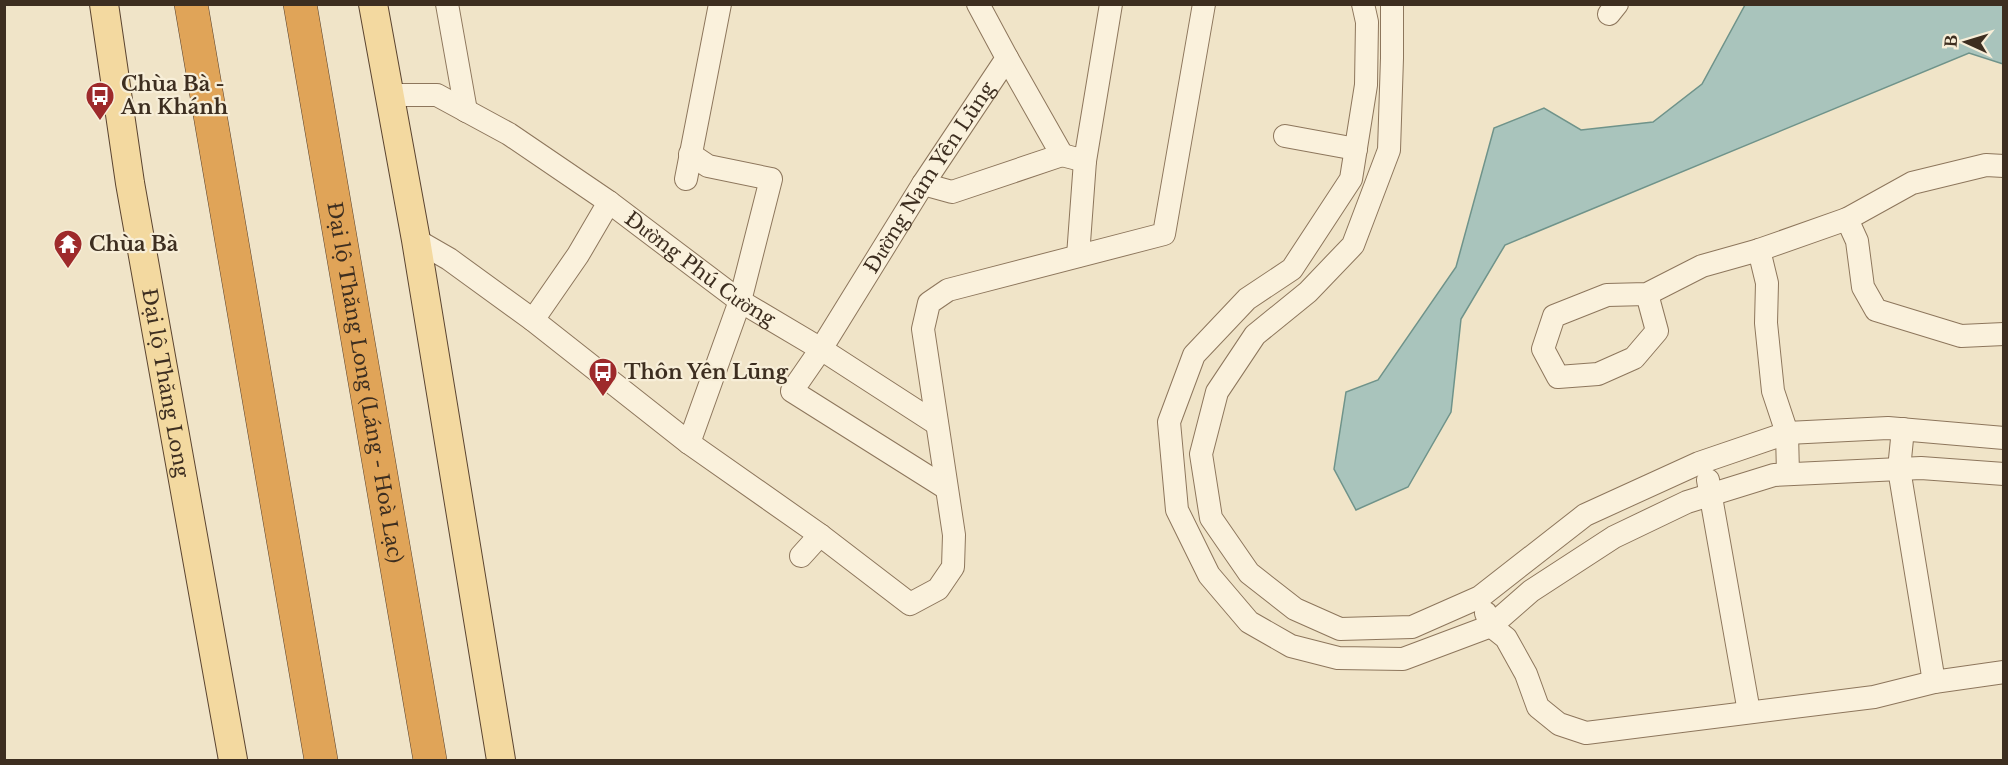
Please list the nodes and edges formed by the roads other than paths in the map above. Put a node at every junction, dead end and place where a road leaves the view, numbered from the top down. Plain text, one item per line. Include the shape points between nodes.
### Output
1 (191, 4) edge
2 (300, 4) edge
3 (373, 4) edge
4 (447, 4) edge
5 (720, 4) edge
6 (978, 4) edge
7 (1111, 4) edge
8 (1204, 4) edge
9 (1363, 4) edge
10 (1392, 4) edge
11 (101, 8) edge
12 (1007, 58) junction
13 (389, 95) junction
14 (466, 111) junction
15 (1285, 136) dead end
16 (1356, 149) junction
17 (690, 154) junction
18 (1062, 154) junction
19 (1084, 161) junction
20 (2004, 166) edge
21 (686, 179) dead end
22 (923, 184) junction
23 (609, 202) junction
24 (1847, 219) junction
25 (416, 240) junction
26 (1759, 250) junction
27 (1078, 256) junction
28 (1647, 294) junction
29 (1247, 299) junction
30 (740, 301) junction
31 (1284, 312) junction
32 (533, 320) junction
33 (2004, 334) edge
34 (821, 349) junction
35 (937, 424) junction
36 (1903, 429) junction
37 (1786, 434) junction
38 (2004, 438) edge
39 (689, 443) junction
40 (1704, 462) junction
41 (1899, 469) junction
42 (1788, 474) junction
43 (2004, 474) edge
44 (946, 488) junction
45 (1711, 495) junction
46 (820, 535) junction
47 (801, 556) dead end
48 (1480, 597) junction
49 (1491, 626) junction
50 (2004, 672) edge
51 (1934, 682) junction
52 (1749, 712) junction
53 (233, 760) edge
54 (321, 760) edge
55 (430, 760) edge
56 (501, 760) edge

1 - 54 highway
2 - 55 highway, Đại lộ Thăng Long (Láng - Hoà Lạc)
3 - 13 main road
4 - 14 street
5 - 17 street
6 - 12 street
7 - 19 street
8 - 27 street via 1164,234
9 - 16 street via 1367,22 1366,85
10 - 31 street via 1389,150 1353,245
11 - 53 main road, Đại lộ Thăng Long
12 - 18 street
12 - 22 street, Đường Nam Yên Lũng
13 - 14 street, Đường Phú Cường via 437,95
13 - 25 main road
14 - 23 street, Đường Phú Cường via 509,134
15 - 16 street
16 - 29 street via 1351,179 1292,269
17 - 21 street
17 - 30 street via 708,166 771,179
18 - 19 street
18 - 22 street via 952,192
19 - 27 street
20 - 24 street via 1986,165 1911,183
22 - 34 street, Đường Nam Yên Lũng
23 - 30 street, Đường Phú Cường
23 - 32 street
24 - 26 street
24 - 33 street via 1857,241 1863,286 1876,310 1961,336
25 - 32 street
25 - 56 main road
26 - 28 street via 1702,266
26 - 37 street via 1767,283 1766,323 1773,391
27 - 35 street via 948,290 929,303 922,329
28 - 28 street via 1607,295 1554,316 1543,349 1558,376 1598,374 1634,358 1657,331
29 - 31 street
29 - 49 street via 1194,355 1169,422 1177,510 1209,575 1249,622 1291,646 1338,657 1404,659
30 - 34 street, Đường Phú Cường
30 - 39 street
31 - 48 street via 1255,335 1217,392 1201,454 1211,519 1249,573 1295,609 1340,629 1412,627
32 - 39 street
34 - 35 street, Đường Phú Cường
34 - 44 street, Đường Nam Yên Lũng via 792,391
35 - 44 street
36 - 37 street
36 - 38 street
36 - 41 street
37 - 40 street
37 - 42 street
39 - 46 street
40 - 45 street
40 - 48 street via 1585,515
41 - 42 street
41 - 43 street
41 - 51 street
42 - 45 street
44 - 46 street via 954,535 953,567 938,589 910,604
45 - 49 street via 1687,502 1614,537 1531,591
45 - 52 street
46 - 47 street
48 - 49 street
49 - 52 street via 1506,638 1538,707 1559,724 1586,733
50 - 51 street
51 - 52 street via 1874,697

